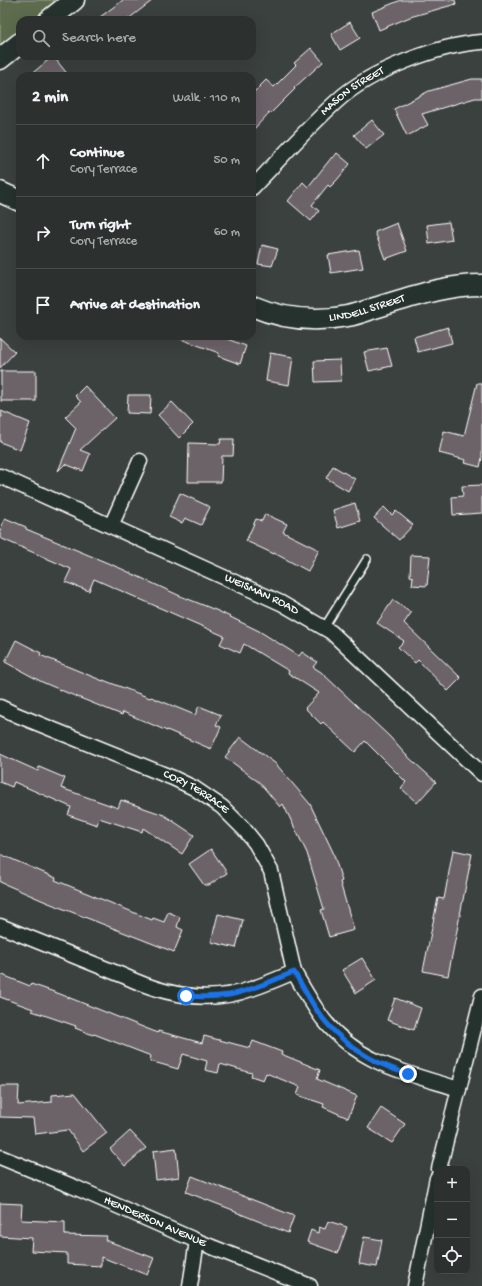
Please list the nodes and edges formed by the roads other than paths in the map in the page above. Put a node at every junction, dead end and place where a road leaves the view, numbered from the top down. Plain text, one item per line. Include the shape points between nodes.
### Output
1 (74, 0) edge
2 (54, 16) edge
3 (482, 42) edge
4 (16, 46) edge
5 (0, 59) edge
6 (256, 184) edge
7 (0, 192) edge
8 (16, 199) edge
9 (482, 284) edge
10 (256, 308) edge
11 (140, 461) dead end
12 (0, 476) edge
13 (111, 526) junction
14 (368, 559) dead end
15 (324, 628) junction
16 (0, 707) edge
17 (482, 774) edge
18 (0, 926) edge
19 (294, 972) junction
20 (482, 996) edge
21 (459, 1089) junction
22 (0, 1157) edge
23 (440, 1166) edge
24 (434, 1193) edge
25 (197, 1241) junction
26 (190, 1286) edge
27 (310, 1286) edge
28 (415, 1286) edge

1 - 2 street
3 - 6 street, MASON STREET via 437,50 410,59 362,83 338,100
4 - 5 street
7 - 8 street
9 - 10 street, LINDELL STREET via 463,284 433,290 349,316 324,319 294,318
11 - 13 street
12 - 13 street, WEISMAN ROAD
13 - 15 street, WEISMAN ROAD via 281,603
14 - 15 lane
15 - 17 street, WEISMAN ROAD
16 - 19 street, CORY TERRACE via 173,778 194,788 222,807 256,844 271,871
18 - 19 street via 142,985 186,996 229,995 250,990
19 - 21 street, CORY TERRACE via 324,1020 359,1052 396,1070
20 - 21 street via 475,1036
21 - 23 street
22 - 25 street, HENDERSON AVENUE
24 - 28 street
25 - 26 street
25 - 27 street, HENDERSON AVENUE

